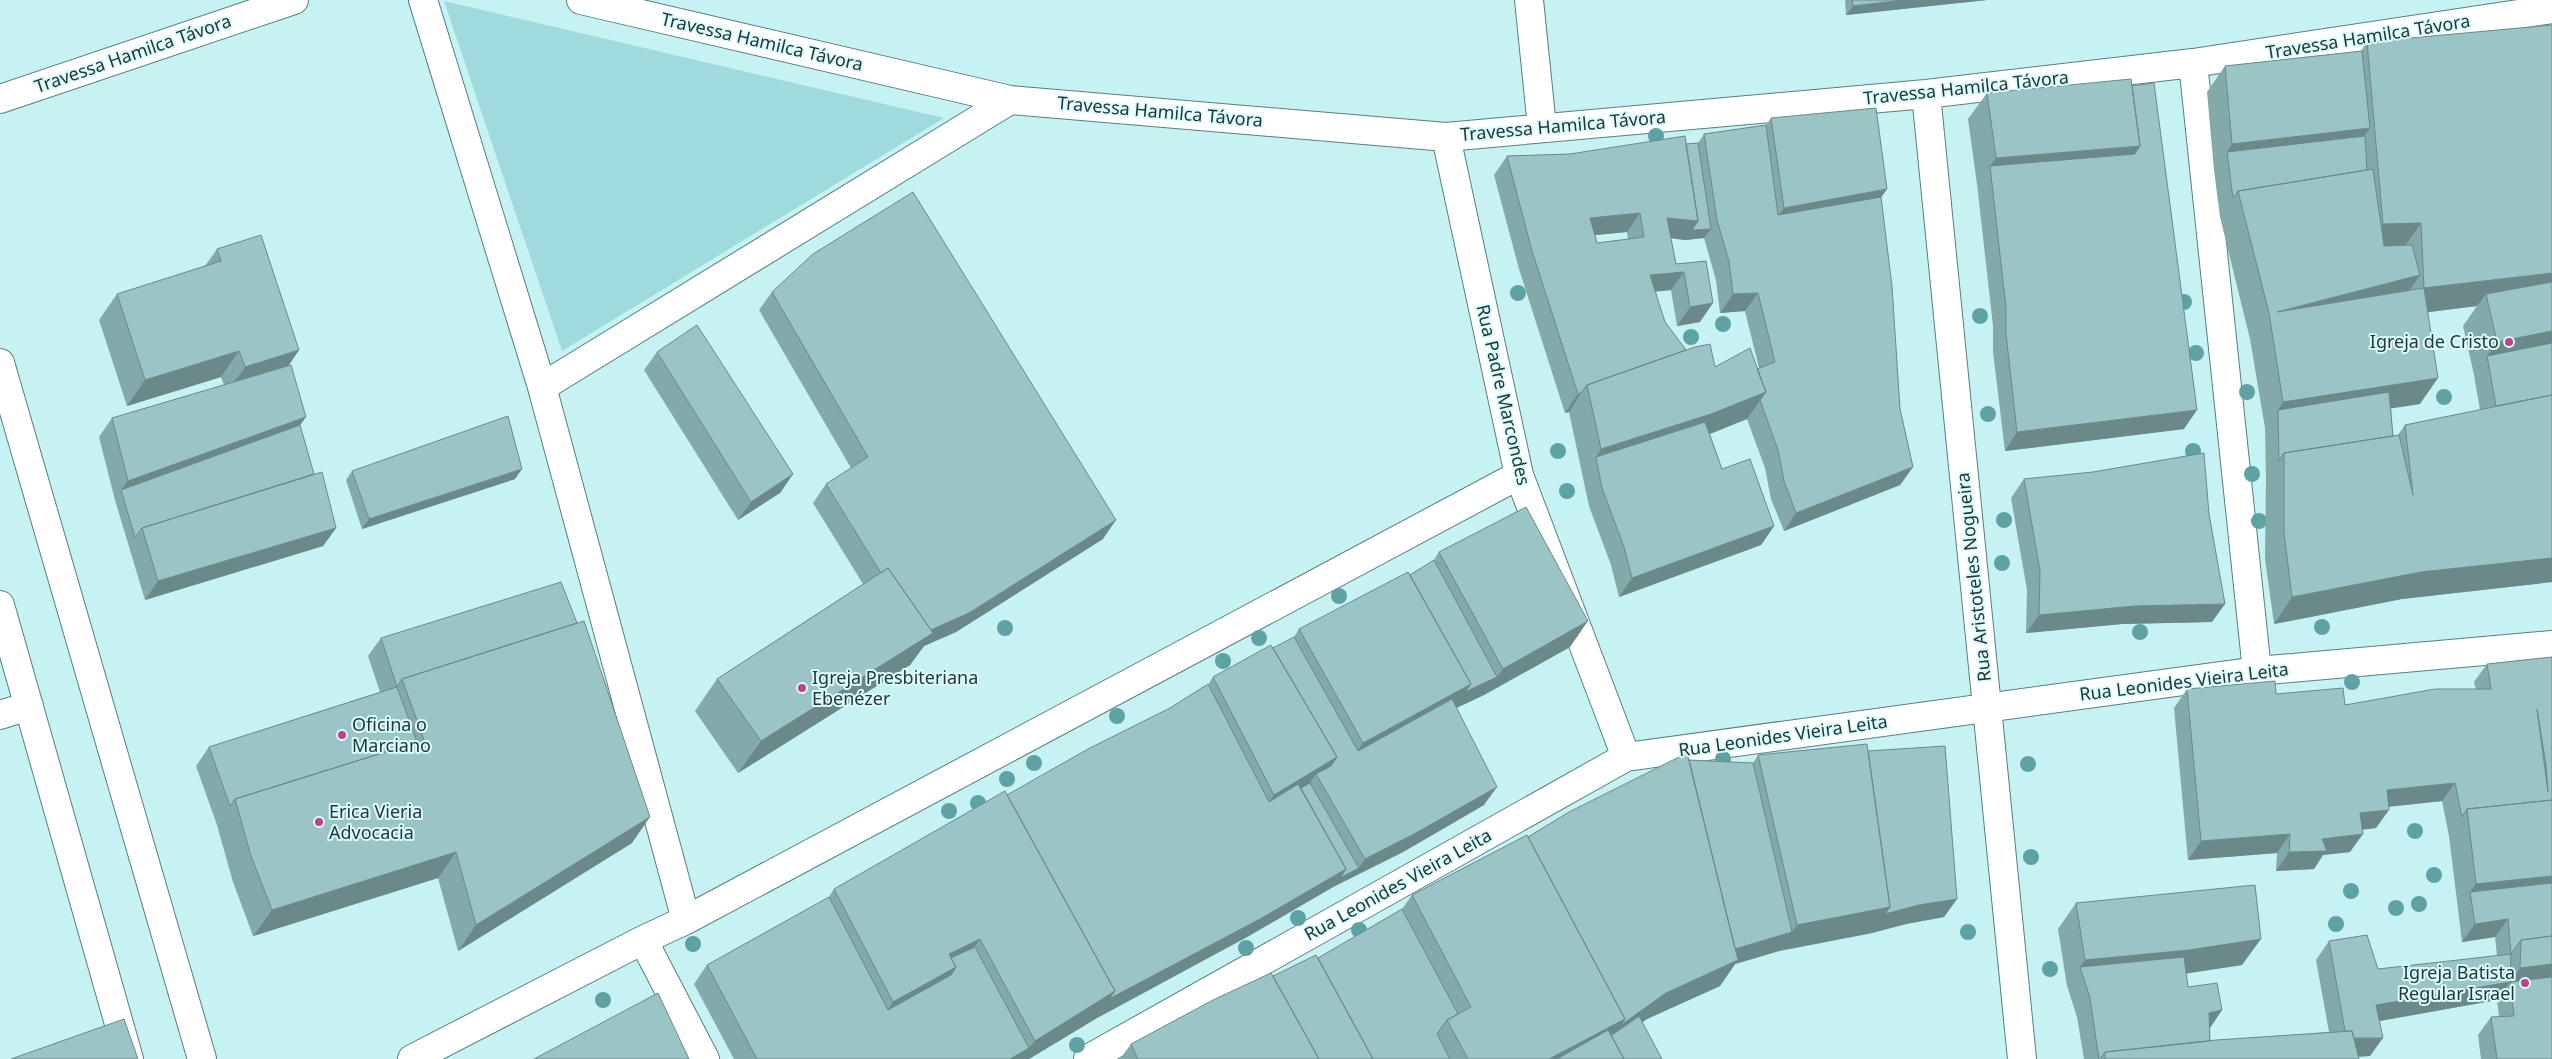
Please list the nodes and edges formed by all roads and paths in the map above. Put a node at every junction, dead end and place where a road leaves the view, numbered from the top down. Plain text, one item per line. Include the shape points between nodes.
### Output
1 (294, 0) edge
2 (423, 0) edge
3 (580, 0) edge
4 (1529, 0) edge
5 (2552, 9) edge
6 (2193, 63) junction
7 (1926, 94) junction
8 (0, 99) edge
9 (1010, 100) junction
10 (1542, 127) junction
11 (1446, 137) junction
12 (0, 363) edge
13 (542, 386) junction
14 (1519, 475) junction
15 (0, 604) edge
16 (2552, 646) edge
17 (2257, 671) junction
18 (29, 706) junction
19 (1987, 708) junction
20 (0, 715) edge
21 (1626, 757) junction
22 (686, 920) junction
23 (643, 940) junction
24 (130, 1059) edge
25 (202, 1059) edge
26 (412, 1059) edge
27 (705, 1059) edge
28 (1088, 1059) edge
29 (2022, 1059) edge

1 - 8 street, Travessa Hamilca Távora
2 - 13 street
3 - 9 street, Travessa Hamilca Távora
4 - 10 street
5 - 6 street, Travessa Hamilca Távora
6 - 7 street, Travessa Hamilca Távora
6 - 17 street
7 - 10 street, Travessa Hamilca Távora
7 - 19 street, Rua Aristoteles Nogueira
9 - 11 street, Travessa Hamilca Távora
9 - 13 street
10 - 11 street, Travessa Hamilca Távora
11 - 14 street, Rua Padre Marcondes
12 - 25 street
13 - 22 street
14 - 21 street, Rua Padre Marcondes
14 - 22 street
15 - 18 street
16 - 17 street, Rua Leonides Vieira Leita
17 - 19 street, Rua Leonides Vieira Leita
18 - 20 street
18 - 24 street
19 - 21 street, Rua Leonides Vieira Leita
19 - 29 street, Rua Aristoteles Nogueira
21 - 28 street, Rua Leonides Vieira Leita
22 - 23 street
23 - 26 street
23 - 27 street

